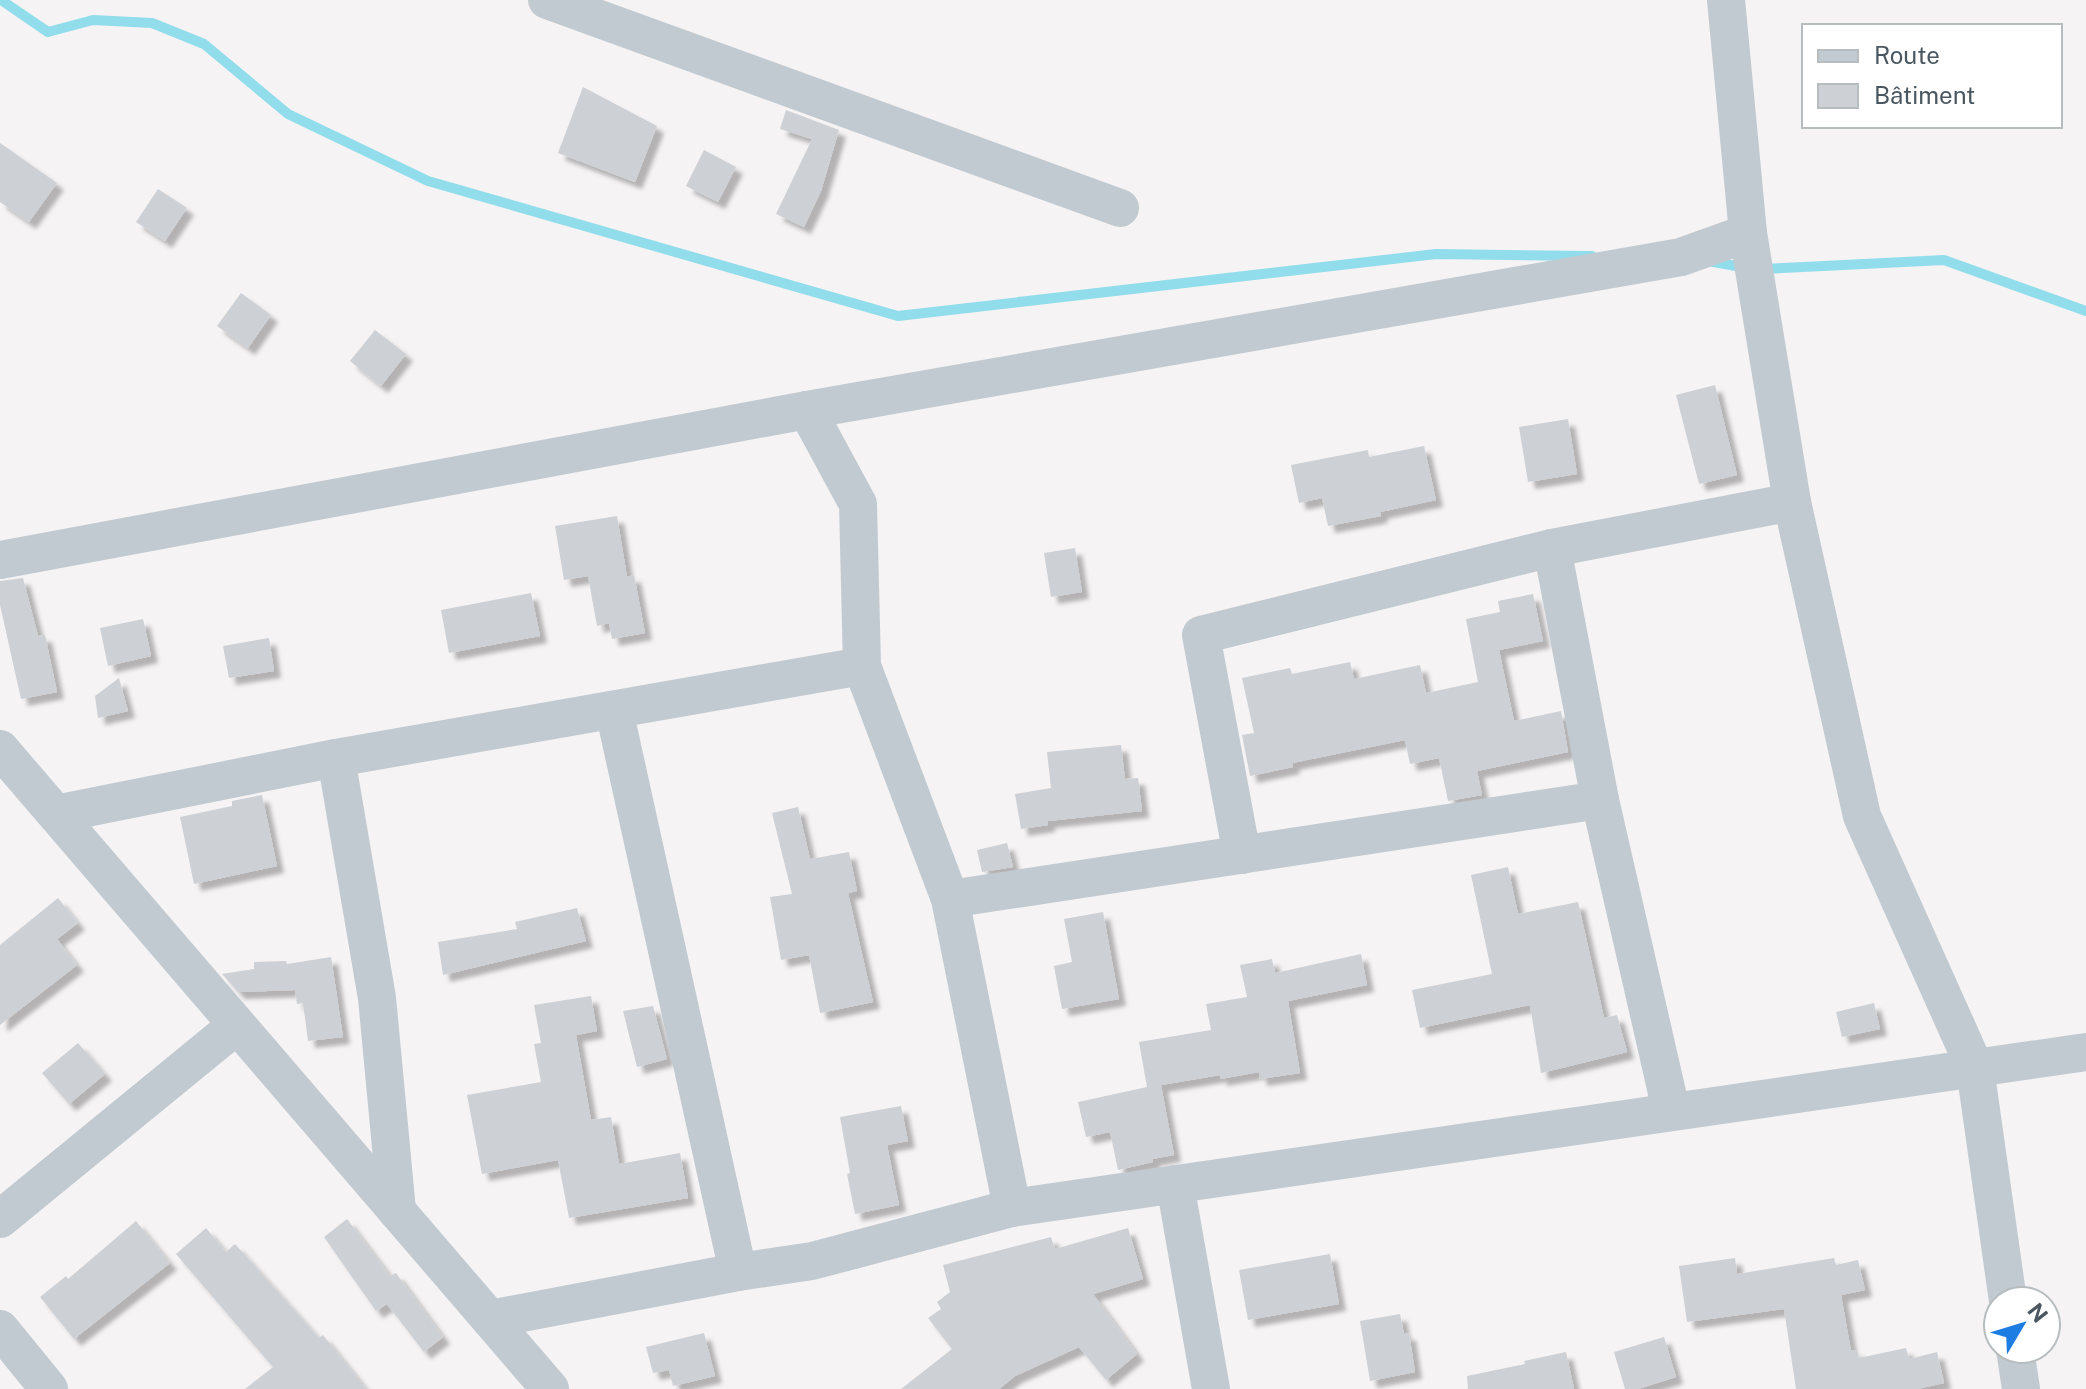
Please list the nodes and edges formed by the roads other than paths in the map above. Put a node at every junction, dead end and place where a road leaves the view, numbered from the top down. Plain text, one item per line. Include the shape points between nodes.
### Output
1 (547, 0) edge
2 (1726, 0) edge
3 (1120, 208) dead end
4 (1748, 233) junction
5 (807, 410) junction
6 (1792, 502) junction
7 (1552, 548) junction
8 (0, 560) edge
9 (862, 666) junction
10 (614, 710) junction
11 (0, 749) edge
12 (336, 758) junction
13 (1600, 800) junction
14 (56, 814) junction
15 (1242, 855) junction
16 (950, 899) junction
17 (237, 1025) junction
18 (2086, 1052) edge
19 (1975, 1068) junction
20 (1671, 1110) junction
21 (1175, 1184) junction
22 (1012, 1208) junction
23 (397, 1211) junction
24 (0, 1219) edge
25 (738, 1272) junction
26 (2006, 1285) edge
27 (490, 1319) junction
28 (0, 1329) edge
29 (2017, 1365) edge
30 (1207, 1388) edge
31 (49, 1389) edge
32 (550, 1389) edge
33 (2021, 1389) edge

1 - 3 street
2 - 4 street
4 - 5 street via 1681,257
4 - 6 street
5 - 8 street
5 - 9 street via 858,504
6 - 7 street
6 - 19 street via 1862,816
7 - 13 street
7 - 15 street via 1201,635
9 - 10 street
9 - 16 street
10 - 12 street
10 - 25 street
11 - 14 street
12 - 14 street
12 - 23 street via 377,998
13 - 15 street
13 - 20 street
14 - 17 street
15 - 16 street
16 - 22 street
17 - 23 street
17 - 24 street
18 - 19 street
19 - 20 street
19 - 26 street
20 - 21 street
21 - 22 street
21 - 30 street
22 - 25 street via 812,1261
23 - 27 street
25 - 27 street
27 - 32 street
28 - 31 street
29 - 33 street

